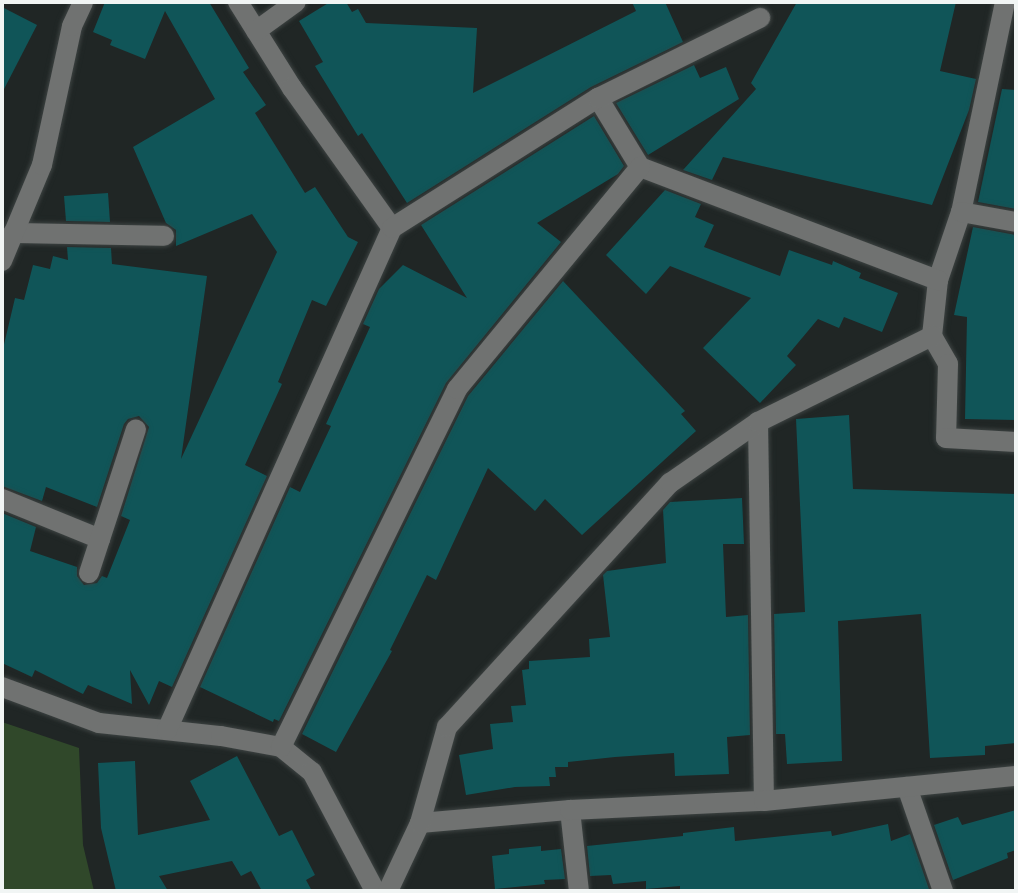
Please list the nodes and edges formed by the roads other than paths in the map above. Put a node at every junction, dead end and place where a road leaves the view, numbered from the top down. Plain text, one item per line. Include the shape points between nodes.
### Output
1 (83, 2) edge
2 (238, 2) edge
3 (296, 2) edge
4 (1005, 2) edge
5 (760, 18) dead end
6 (256, 31) junction
7 (598, 98) junction
8 (640, 167) junction
9 (961, 212) junction
10 (1016, 222) edge
11 (392, 228) junction
12 (13, 233) junction
13 (164, 236) dead end
14 (2, 261) edge
15 (938, 280) junction
16 (932, 336) junction
17 (758, 422) junction
18 (136, 429) dead end
19 (1016, 442) edge
20 (2, 499) edge
21 (100, 539) junction
22 (89, 573) dead end
23 (2, 687) edge
24 (167, 730) junction
25 (281, 747) junction
26 (1016, 776) edge
27 (907, 787) junction
28 (764, 801) junction
29 (570, 810) junction
30 (420, 823) junction
31 (375, 891) edge
32 (388, 891) edge
33 (579, 891) edge
34 (943, 891) edge

1 - 12 street via 72,26 42,165
2 - 6 street
3 - 6 street
4 - 9 street
5 - 7 street
6 - 11 street
7 - 8 street
7 - 11 street
8 - 15 street
8 - 25 street via 457,389
9 - 10 street
9 - 15 street
11 - 24 street
12 - 13 street
12 - 14 street
15 - 16 street
16 - 17 street
16 - 19 street via 948,364 946,438
17 - 28 street
17 - 30 street via 670,483 447,727
18 - 21 street
20 - 21 street
21 - 22 street
23 - 24 street via 99,723
24 - 25 street
25 - 31 street via 312,772
26 - 27 street
27 - 28 street
27 - 34 street
28 - 29 street
29 - 30 street
29 - 33 street
30 - 32 street

